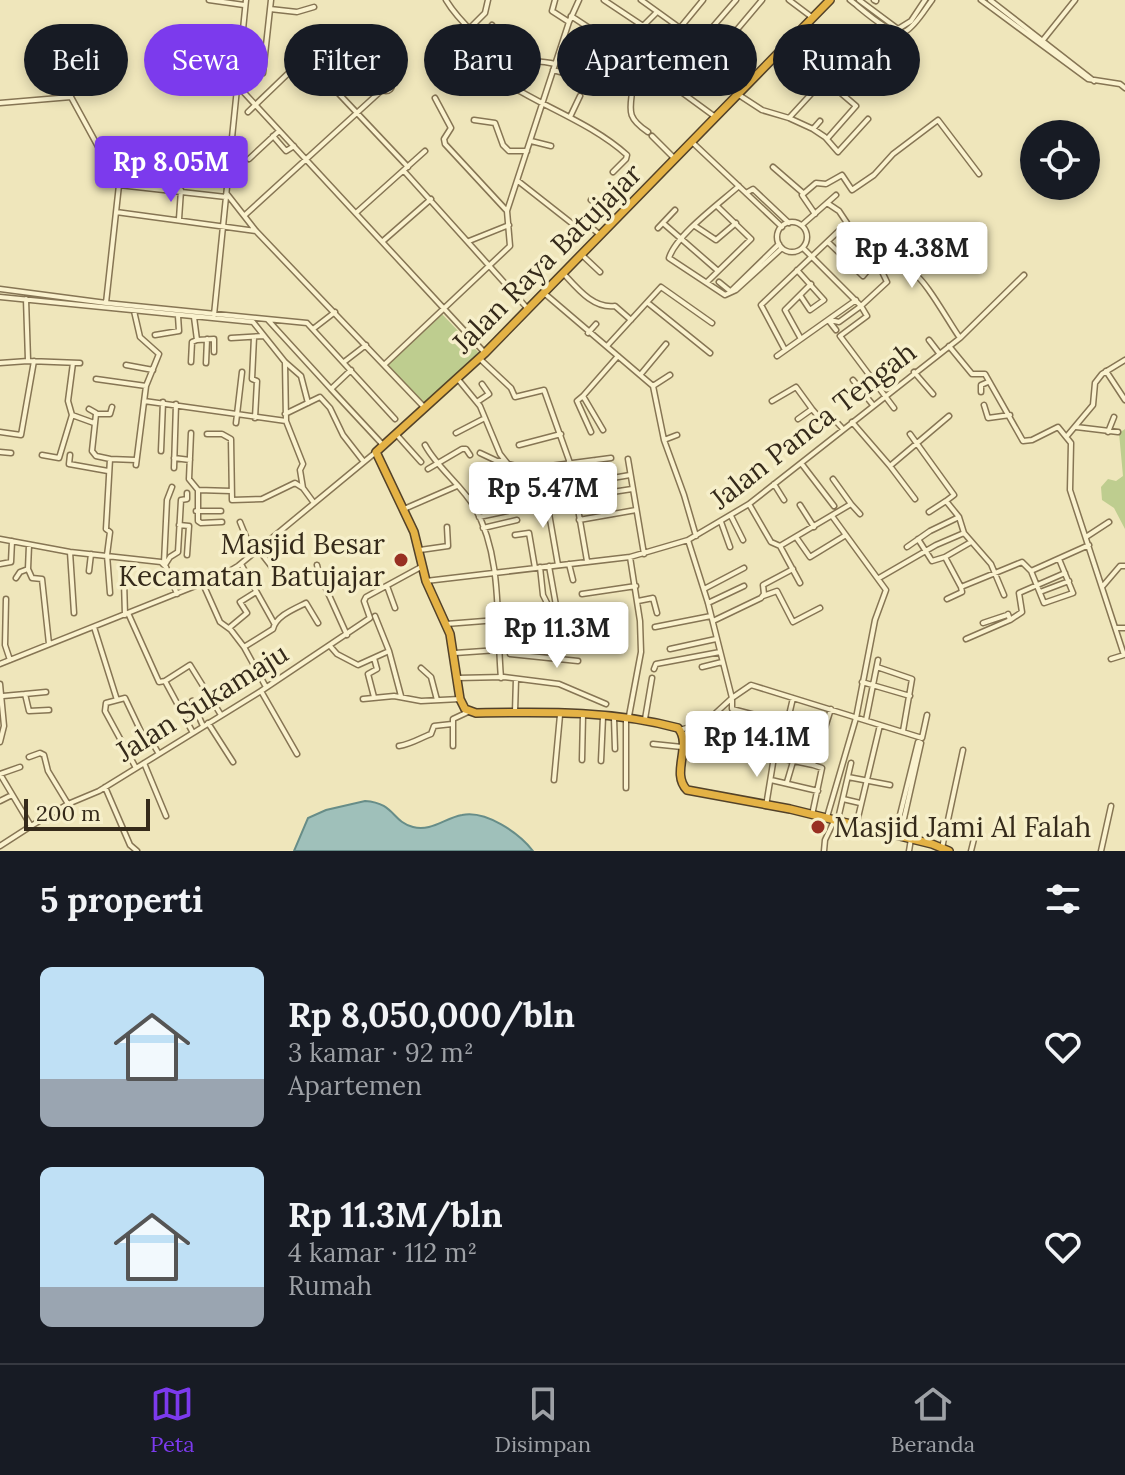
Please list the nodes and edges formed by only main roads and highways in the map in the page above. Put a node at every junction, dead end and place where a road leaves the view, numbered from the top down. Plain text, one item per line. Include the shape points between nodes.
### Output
1 (830, 0) edge
2 (946, 849) edge

1 - 2 highway, Jalan Raya Batujajar via 482,356 376,452 414,532 421,567 455,653 460,699 468,712 603,714 644,721 681,733 680,778 685,789

